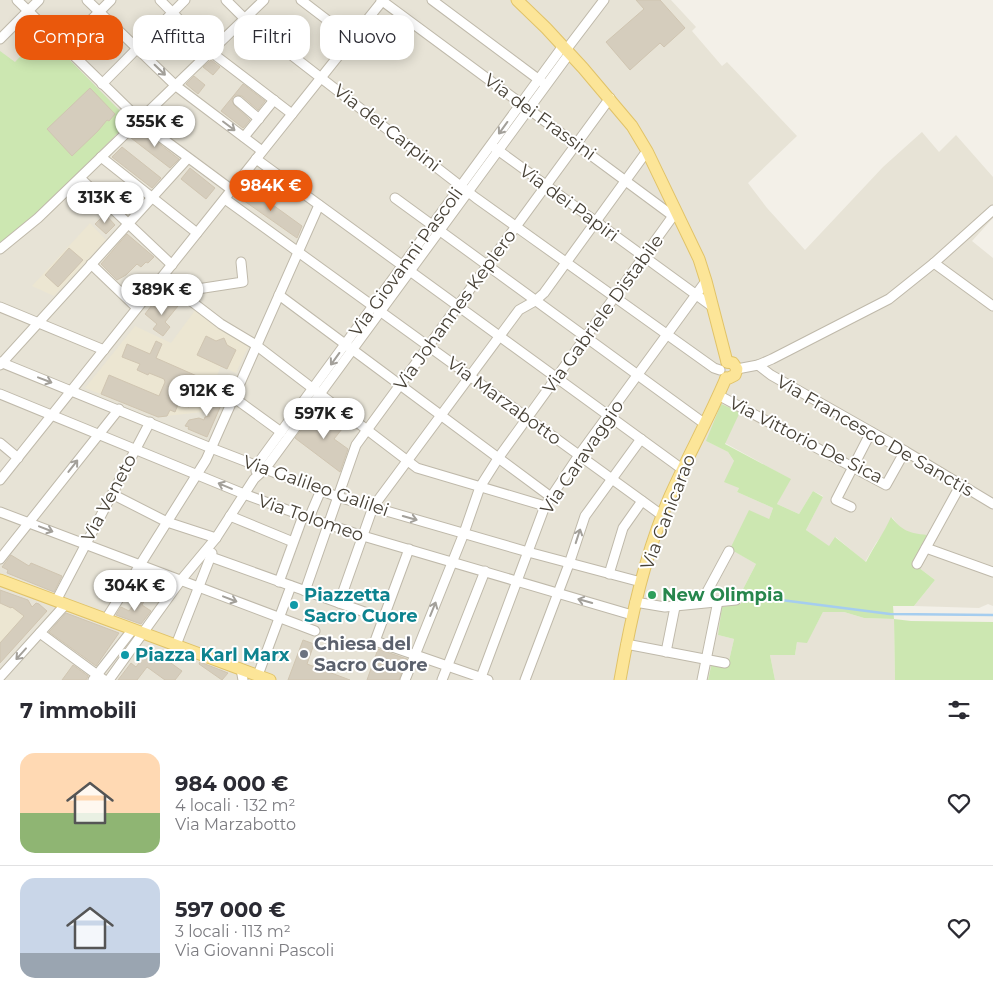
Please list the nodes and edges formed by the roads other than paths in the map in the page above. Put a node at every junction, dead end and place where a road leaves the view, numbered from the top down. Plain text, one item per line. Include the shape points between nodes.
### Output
1 (17, 0) edge
2 (39, 0) edge
3 (88, 0) edge
4 (111, 0) edge
5 (160, 0) edge
6 (185, 0) edge
7 (226, 0) edge
8 (264, 0) edge
9 (301, 0) edge
10 (382, 0) edge
11 (432, 0) edge
12 (517, 0) edge
13 (604, 0) edge
14 (28, 11) junction
15 (100, 12) junction
16 (172, 13) joint
17 (32, 15) edge
18 (97, 15) edge
19 (241, 15) edge
20 (249, 15) edge
21 (321, 15) edge
22 (370, 15) edge
23 (234, 30) edge
24 (0, 39) edge
25 (224, 39) edge
26 (133, 43) edge
27 (566, 50) junction
28 (133, 53) edge
29 (77, 60) edge
30 (150, 60) edge
31 (203, 60) edge
32 (222, 60) edge
33 (299, 60) edge
34 (335, 60) edge
35 (322, 77) junction
36 (543, 82) junction
37 (102, 84) junction
38 (176, 86) junction
39 (610, 98) junction
40 (274, 100) junction
41 (238, 102) dead end
42 (525, 106) junction
43 (292, 114) junction
44 (259, 118) junction
45 (141, 120) junction
46 (244, 137) junction
47 (577, 145) junction
48 (495, 148) junction
49 (262, 151) junction
50 (647, 151) junction
51 (101, 157) junction
52 (188, 158) junction
53 (256, 159) junction
54 (80, 178) junction
55 (626, 181) junction
56 (546, 186) junction
57 (465, 189) junction
58 (232, 190) junction
59 (152, 198) junction
60 (394, 198) dead end
61 (225, 199) junction
62 (319, 205) junction
63 (993, 210) edge
64 (675, 215) junction
65 (596, 222) junction
66 (129, 224) junction
67 (517, 227) junction
68 (436, 228) junction
69 (197, 233) junction
70 (0, 249) edge
71 (298, 252) junction
72 (644, 257) junction
73 (240, 262) dead end
74 (566, 262) junction
75 (91, 264) junction
76 (934, 264) junction
77 (172, 265) junction
78 (488, 266) junction
79 (406, 269) junction
80 (161, 278) junction
81 (706, 281) junction
82 (178, 292) junction
83 (279, 295) junction
84 (696, 295) junction
85 (615, 297) junction
86 (535, 301) junction
87 (458, 306) junction
88 (993, 306) edge
89 (0, 307) edge
90 (713, 307) junction
91 (137, 308) junction
92 (377, 309) junction
93 (39, 324) junction
94 (668, 334) junction
95 (500, 336) junction
96 (586, 338) junction
97 (256, 345) junction
98 (428, 346) junction
99 (349, 347) junction
100 (104, 350) junction
101 (1, 363) edge
102 (758, 365) junction
103 (737, 369) joint
104 (724, 370) junction
105 (638, 375) junction
106 (469, 376) junction
107 (557, 378) junction
108 (400, 385) junction
109 (72, 390) junction
110 (317, 391) junction
111 (0, 394) edge
112 (718, 395) junction
113 (233, 397) junction
114 (119, 409) junction
115 (52, 415) junction
116 (441, 415) junction
117 (608, 415) junction
118 (527, 418) junction
119 (150, 422) junction
120 (704, 424) junction
121 (368, 429) junction
122 (281, 432) junction
123 (871, 432) junction
124 (98, 434) junction
125 (641, 439) junction
126 (0, 443) edge
127 (210, 448) junction
128 (135, 449) junction
129 (905, 451) junction
130 (579, 455) junction
131 (499, 457) junction
132 (18, 458) junction
133 (408, 459) junction
134 (853, 467) junction
135 (261, 468) junction
136 (682, 469) junction
137 (197, 474) junction
138 (0, 480) edge
139 (612, 480) junction
140 (960, 486) junction
141 (480, 487) junction
142 (321, 490) junction
143 (112, 494) junction
144 (244, 494) junction
145 (338, 497) junction
146 (552, 497) junction
147 (642, 501) junction
148 (993, 504) edge
149 (545, 506) junction
150 (373, 507) junction
151 (851, 507) dead end
152 (0, 512) edge
153 (230, 516) junction
154 (662, 516) junction
155 (306, 517) junction
156 (167, 522) junction
157 (28, 523) junction
158 (328, 525) junction
159 (464, 533) junction
160 (363, 536) junction
161 (216, 538) junction
162 (294, 542) junction
163 (85, 544) junction
164 (926, 548) junction
165 (410, 550) junction
166 (729, 551) dead end
167 (528, 552) junction
168 (210, 557) junction
169 (0, 559) edge
170 (452, 562) junction
171 (195, 563) junction
172 (569, 564) junction
173 (917, 564) dead end
174 (140, 565) junction
175 (207, 566) junction
176 (485, 571) junction
177 (993, 572) edge
178 (608, 574) junction
179 (0, 580) edge
180 (181, 580) junction
181 (517, 581) junction
182 (279, 582) junction
183 (641, 582) junction
184 (290, 586) junction
185 (199, 587) junction
186 (305, 591) junction
187 (558, 593) junction
188 (736, 600) dead end
189 (718, 601) junction
190 (635, 602) junction
191 (61, 603) junction
192 (338, 603) junction
193 (700, 603) junction
194 (675, 607) junction
195 (632, 614) junction
196 (279, 618) junction
197 (106, 619) junction
198 (384, 619) junction
199 (138, 631) junction
200 (314, 632) dead end
201 (40, 633) junction
202 (626, 644) junction
203 (176, 645) junction
204 (666, 652) junction
205 (415, 654) junction
206 (706, 660) junction
207 (725, 663) dead end
208 (448, 666) junction
209 (242, 675) edge
210 (2, 677) edge
211 (96, 677) edge
212 (262, 678) edge
213 (483, 679) edge
214 (109, 680) edge
215 (405, 680) edge
216 (442, 680) edge
217 (525, 680) edge
218 (620, 680) edge
219 (702, 680) edge

1 - 14 street
2 - 14 street
3 - 15 street
4 - 15 street
5 - 16 street
6 - 16 street
7 - 19 street, Via dei Carpini
8 - 20 street
9 - 21 street
10 - 22 street
10 - 42 street, Via dei Frassini
11 - 36 street
12 - 27 main road
13 - 27 street, Via Giovanni Pascoli
14 - 17 street
14 - 24 street
15 - 18 street
15 - 26 street
23 - 25 street
27 - 36 street, Via Giovanni Pascoli
27 - 39 main road
28 - 37 street
29 - 37 street
30 -> 38 street
31 - 38 street
32 - 40 street
33 - 35 street, Via dei Carpini
34 - 35 street
35 - 43 street
35 - 57 street, Via dei Carpini
36 - 42 street, Via Giovanni Pascoli
37 - 45 street
38 - 45 street
38 -> 46 street
39 - 47 street, Via Johannes Keplero
39 - 50 main road
40 - 43 street
40 - 44 street
41 - 44 street
42 - 47 street, Via dei Frassini
42 - 48 street, Via Giovanni Pascoli
43 - 49 street
44 - 46 street
45 - 51 street
45 - 52 street
46 - 49 street
47 - 55 street, Via dei Frassini
47 - 56 street, Via Johannes Keplero
48 - 56 street, Via dei Papiri
48 - 57 street, Via Giovanni Pascoli
49 - 53 street
50 - 55 street
50 - 64 main road
51 - 54 street
51 - 59 street
52 - 58 street
52 - 59 street
53 - 58 street
53 - 62 street
54 - 66 street
54 - 70 street
55 - 64 street, Via dei Frassini
55 - 65 street
56 - 65 street, Via dei Papiri
56 - 67 street, Via Johannes Keplero
57 - 67 street, Via dei Carpini
57 - 68 street, Via Giovanni Pascoli
58 - 61 street
59 - 66 street
59 - 69 street
60 - 68 street
61 - 69 street
61 - 71 street, Via Marzabotto
62 - 71 street
62 - 79 street
63 - 76 street
64 - 72 street, Via Gabriele Distabile
64 - 81 main road via 692,242
65 - 72 street, Via dei Papiri
65 - 74 street
66 - 75 street
66 - 77 street
67 - 74 street, Via dei Carpini
67 - 78 street, Via Johannes Keplero
68 - 78 street
68 - 79 street, Via Giovanni Pascoli
69 - 77 street
71 - 83 street
71 - 92 street, Via Marzabotto
72 - 84 street, Via dei Papiri
72 - 85 street, Via Gabriele Distabile
73 - 82 street via 244,282
74 - 85 street, Via dei Carpini
74 - 86 street
75 - 91 street
75 - 93 street
76 - 88 street
76 - 102 street via 889,299
77 - 80 street
78 - 86 street
78 - 87 street, Via Johannes Keplero
79 - 87 street
79 - 92 street, Via Giovanni Pascoli
80 - 82 street
80 - 91 street
81 - 84 street, Via Caravaggio
81 - 90 main road
82 - 97 street
83 - 97 street
83 - 99 street
84 - 90 street, Via dei Papiri
84 - 94 street, Via Caravaggio
85 - 94 street, Via dei Carpini
85 - 96 street, Via Gabriele Distabile
86 - 95 street via 519,310
86 - 96 street
87 - 95 street
87 - 98 street, Via Johannes Keplero
89 - 93 street
90 - 104 main road
91 - 100 street
92 - 98 street, Via Marzabotto
92 - 99 street, Via Giovanni Pascoli
93 - 100 street
93 - 101 street
94 - 104 street, Via dei Carpini via 714,368
94 - 105 street, Via Caravaggio
95 - 106 street
95 - 107 street
96 - 105 street
96 - 107 street, Via Gabriele Distabile
97 - 110 street
97 - 113 street
98 - 106 street, Via Marzabotto
98 - 108 street, Via Johannes Keplero
99 - 108 street
99 - 110 street, Via Giovanni Pascoli
100 - 109 street
101 -> 109 street, Via Galileo Galilei
102 - 103 street
102 - 123 street, Via Francesco De Sanctis
103 - 104 main road via 733,363
104 - 112 main road, Via Canicarao
105 - 117 street, Via Caravaggio
105 - 120 street
106 - 116 street
106 - 118 street, Via Marzabotto
107 - 117 street
107 - 118 street, Via Gabriele Distabile
108 - 116 street
108 - 121 street, Via Johannes Keplero
109 - 114 street, Via Galileo Galilei
109 - 115 street
110 - 121 street
110 - 122 street, Via Giovanni Pascoli
110 - 135 street, Via Giovanni Pascoli
111 - 115 street, Via Tolomeo
112 - 120 main road, Via Canicarao
112 - 134 street, Via Vittorio De Sica
113 - 122 street
113 - 127 street
114 - 119 street, Via Galileo Galilei
114 - 124 street
115 - 124 street, Via Tolomeo
115 - 132 street
116 - 131 street
116 - 133 street
117 - 125 street
117 - 130 street, Via Caravaggio
118 - 130 street, Via Marzabotto
118 - 131 street, Via Gabriele Distabile
119 - 127 street, Via Galileo Galilei
119 - 128 street, Via Veneto
120 - 136 main road, Via Canicarao
121 - 133 street
121 - 145 street, Via Johannes Keplero via 356,446
122 - 135 street, Via Giovanni Pascoli
123 - 129 street, Via Francesco De Sanctis
123 - 134 street
124 - 128 street, Via Tolomeo
157 -> 124 street
125 - 136 street
125 - 139 street
126 - 132 street
127 - 135 street, Via Galileo Galilei
127 - 137 street
128 - 137 street, Via Tolomeo
128 - 143 street, Via Veneto
129 - 134 street, Via Vittorio De Sica via 886,485
129 - 140 street, Via Francesco De Sanctis
130 - 139 street, Via Marzabotto
130 - 146 street, Via Caravaggio
131 - 141 street, Via Gabriele Distabile
131 - 146 street
132 - 138 street
133 - 141 street via 417,468
133 - 150 street
134 - 151 street via 836,500
135 - 142 street, Via Galileo Galilei
135 - 144 street, Via Giovanni Pascoli
136 - 154 main road, Via Canicarao
144 -> 137 street, Via Tolomeo
137 - 156 street
139 - 147 street, Via Marzabotto
172 -> 139 street via 584,516
140 - 148 street, Via Francesco De Sanctis
140 - 164 street
141 - 149 street
141 - 159 street, Via Gabriele Distabile
142 - 145 street, Via Galileo Galilei
142 - 155 street
143 - 156 street
143 - 163 street, Via Veneto
144 - 153 street, Via Giovanni Pascoli
144 - 155 street, Via Tolomeo
145 - 150 street, Via Galileo Galilei
145 - 158 street, Via Johannes Keplero
146 - 149 street, Via Caravaggio
147 - 154 street, Via Marzabotto
147 - 178 street via 622,528
149 - 167 street, Via Caravaggio
150 -> 159 street, Via Galileo Galilei
150 - 160 street
152 - 157 street
153 - 161 street, Via Giovanni Pascoli
153 - 162 street
154 - 183 main road, Via Canicarao
155 - 158 street, Via Tolomeo
155 - 162 street
156 - 161 street
156 - 174 street
157 -> 163 street
157 - 169 street
158 - 160 street, Via Tolomeo
158 - 186 street, Via Johannes Keplero
159 - 167 street, Via Galileo Galilei
159 - 170 street, Via Gabriele Distabile
160 - 165 street, Via Tolomeo
160 - 192 street
161 - 168 street
161 - 171 street, Via Giovanni Pascoli
162 - 182 street
163 - 174 street
163 - 191 street, Via Veneto
164 - 173 street
164 - 177 street
165 - 170 street, Via Tolomeo
165 - 198 street
166 - 193 street
167 - 172 street, Via Galileo Galilei
167 - 181 street, Via Caravaggio
168 - 175 street
168 - 182 street
170 - 176 street, Via Tolomeo
205 -> 170 street, Via Gabriele Distabile
171 - 175 street
171 - 180 street, Via Giovanni Pascoli
172 - 178 street, Via Galileo Galilei
172 - 187 street
174 - 180 street
174 - 197 street
175 - 185 street
176 - 181 street, Via Tolomeo
176 - 208 street
178 - 183 street, Via Galileo Galilei
179 - 191 main road
180 - 185 street
180 - 199 street, Via Giovanni Pascoli
181 - 187 street, Via Tolomeo
181 - 213 street, Via Caravaggio
182 - 184 street
183 - 190 main road, Via Canicarao
184 - 186 street
184 - 196 street
185 -> 196 street
185 - 203 street
186 - 192 street
195 -> 187 street, Via Tolomeo
187 - 217 street
188 - 189 street
189 - 193 street
189 - 206 street
190 - 194 street
190 - 195 main road, Via Canicarao
191 - 197 main road
191 - 201 street, Via Veneto
192 - 198 street
193 - 194 street
194 - 204 street
195 - 202 main road, Via Canicarao
196 - 200 street
196 - 212 street
197 - 199 main road
198 - 205 street via 375,640
199 - 203 main road
199 - 211 street
199 - 214 street
201 -> 210 street, Via Veneto
201 - 211 street
202 - 204 street
202 - 218 main road, Via Canicarao
203 - 209 main road
204 - 206 street
205 - 208 street
205 - 215 street, Via Gabriele Distabile
206 - 207 street
206 - 219 street
208 - 213 street
208 - 216 street
209 - 212 main road

